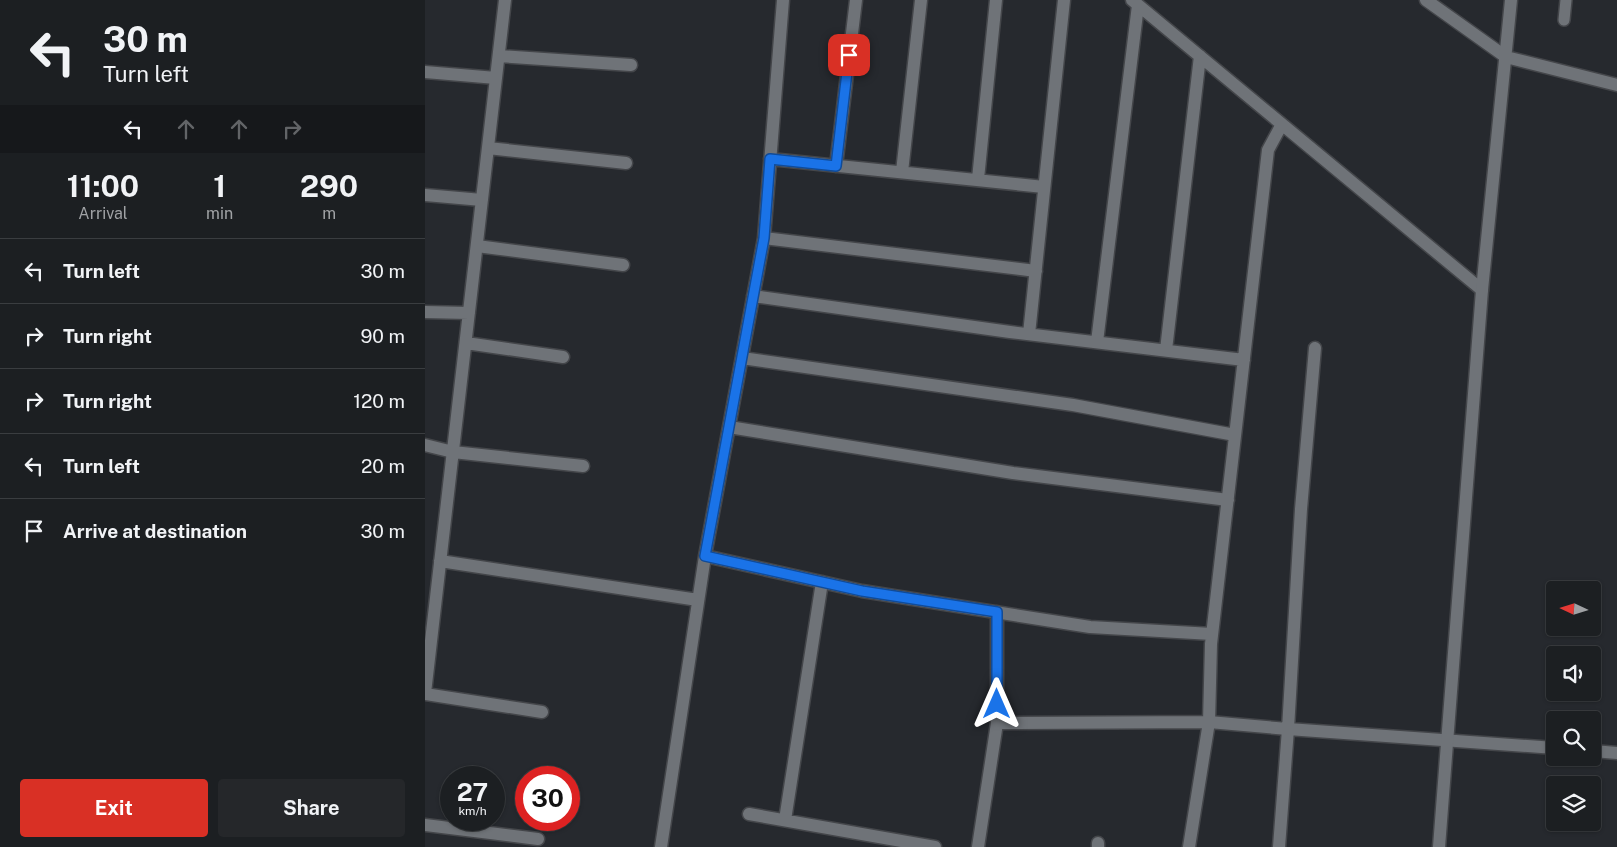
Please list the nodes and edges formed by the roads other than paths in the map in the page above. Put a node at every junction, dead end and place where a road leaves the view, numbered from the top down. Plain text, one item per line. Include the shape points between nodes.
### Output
1 (505, 0) edge
2 (783, 0) edge
3 (856, 0) edge
4 (921, 0) edge
5 (996, 0) edge
6 (1064, 0) edge
7 (1426, 0) edge
8 (1511, 0) edge
9 (1565, 0) edge
10 (1135, 2) edge
11 (1564, 20) dead end
12 (499, 56) junction
13 (1200, 56) junction
14 (1506, 57) junction
15 (631, 65) dead end
16 (425, 72) edge
17 (496, 78) junction
18 (1617, 85) edge
19 (1282, 124) junction
20 (488, 148) junction
21 (770, 159) junction
22 (626, 163) dead end
23 (836, 166) junction
24 (902, 172) junction
25 (978, 179) junction
26 (1044, 187) junction
27 (425, 194) edge
28 (482, 200) junction
29 (764, 238) junction
30 (477, 246) junction
31 (623, 265) dead end
32 (1035, 271) junction
33 (1481, 290) junction
34 (753, 296) junction
35 (425, 312) edge
36 (469, 314) junction
37 (1029, 334) junction
38 (1097, 342) junction
39 (466, 343) junction
40 (1315, 348) dead end
41 (1166, 350) junction
42 (563, 357) dead end
43 (742, 358) junction
44 (1244, 360) junction
45 (729, 427) junction
46 (1235, 436) junction
47 (425, 445) edge
48 (453, 452) junction
49 (583, 466) dead end
50 (1228, 500) junction
51 (705, 556) junction
52 (440, 561) junction
53 (822, 582) junction
54 (431, 594) edge
55 (698, 600) junction
56 (997, 612) junction
57 (1212, 634) junction
58 (425, 694) edge
59 (542, 712) dead end
60 (997, 722) junction
61 (1209, 722) junction
62 (1288, 730) junction
63 (1447, 740) junction
64 (1546, 747) edge
65 (1601, 752) edge
66 (1617, 753) edge
67 (749, 814) dead end
68 (785, 820) junction
69 (425, 825) edge
70 (539, 840) dead end
71 (661, 847) edge
72 (935, 847) edge
73 (978, 847) edge
74 (1189, 847) edge
75 (1279, 847) edge
76 (1439, 847) edge

1 - 12 street
2 - 21 street
3 - 23 street
4 - 24 street
5 - 25 street
6 - 26 street
7 - 14 street
8 - 14 street
9 - 11 lane
10 - 13 street
10 - 38 street
12 - 15 street
12 - 17 street
13 - 19 street
13 - 41 street
14 - 18 street
14 - 33 street
16 - 17 street
17 - 20 street
19 - 33 street
19 - 44 street via 1268,150
20 - 22 street
20 - 28 street
21 - 23 street
21 - 29 street
23 - 24 street
24 - 25 street
25 - 26 street
26 - 32 street
27 - 28 street
28 - 30 street
29 - 32 street
29 - 34 street
30 - 31 street
30 - 36 street
32 - 37 street
33 - 63 street
34 - 37 street
34 - 43 street
35 - 36 street
36 - 39 street
37 - 38 street
38 - 41 street
39 - 42 street
39 - 48 street
40 - 62 street via 1301,509
41 - 44 street
43 - 45 street
43 - 46 street via 1073,405
44 - 46 street
45 - 50 street via 1013,473
45 - 51 street
46 - 50 street
47 - 48 street
48 - 49 street
48 - 52 street
50 - 57 street
51 - 53 street
51 - 55 street
52 - 54 street
52 - 55 street
53 - 56 street
53 - 68 street
54 - 58 street
55 - 71 street
56 - 57 street via 1090,628
56 - 60 street
57 - 61 street
58 - 59 street
60 - 61 street
60 - 73 street
61 - 62 street
61 - 74 street
62 - 63 street
62 - 75 street
63 - 64 street
63 - 76 street
65 - 66 street
67 - 68 street
68 - 72 street
69 - 70 street

